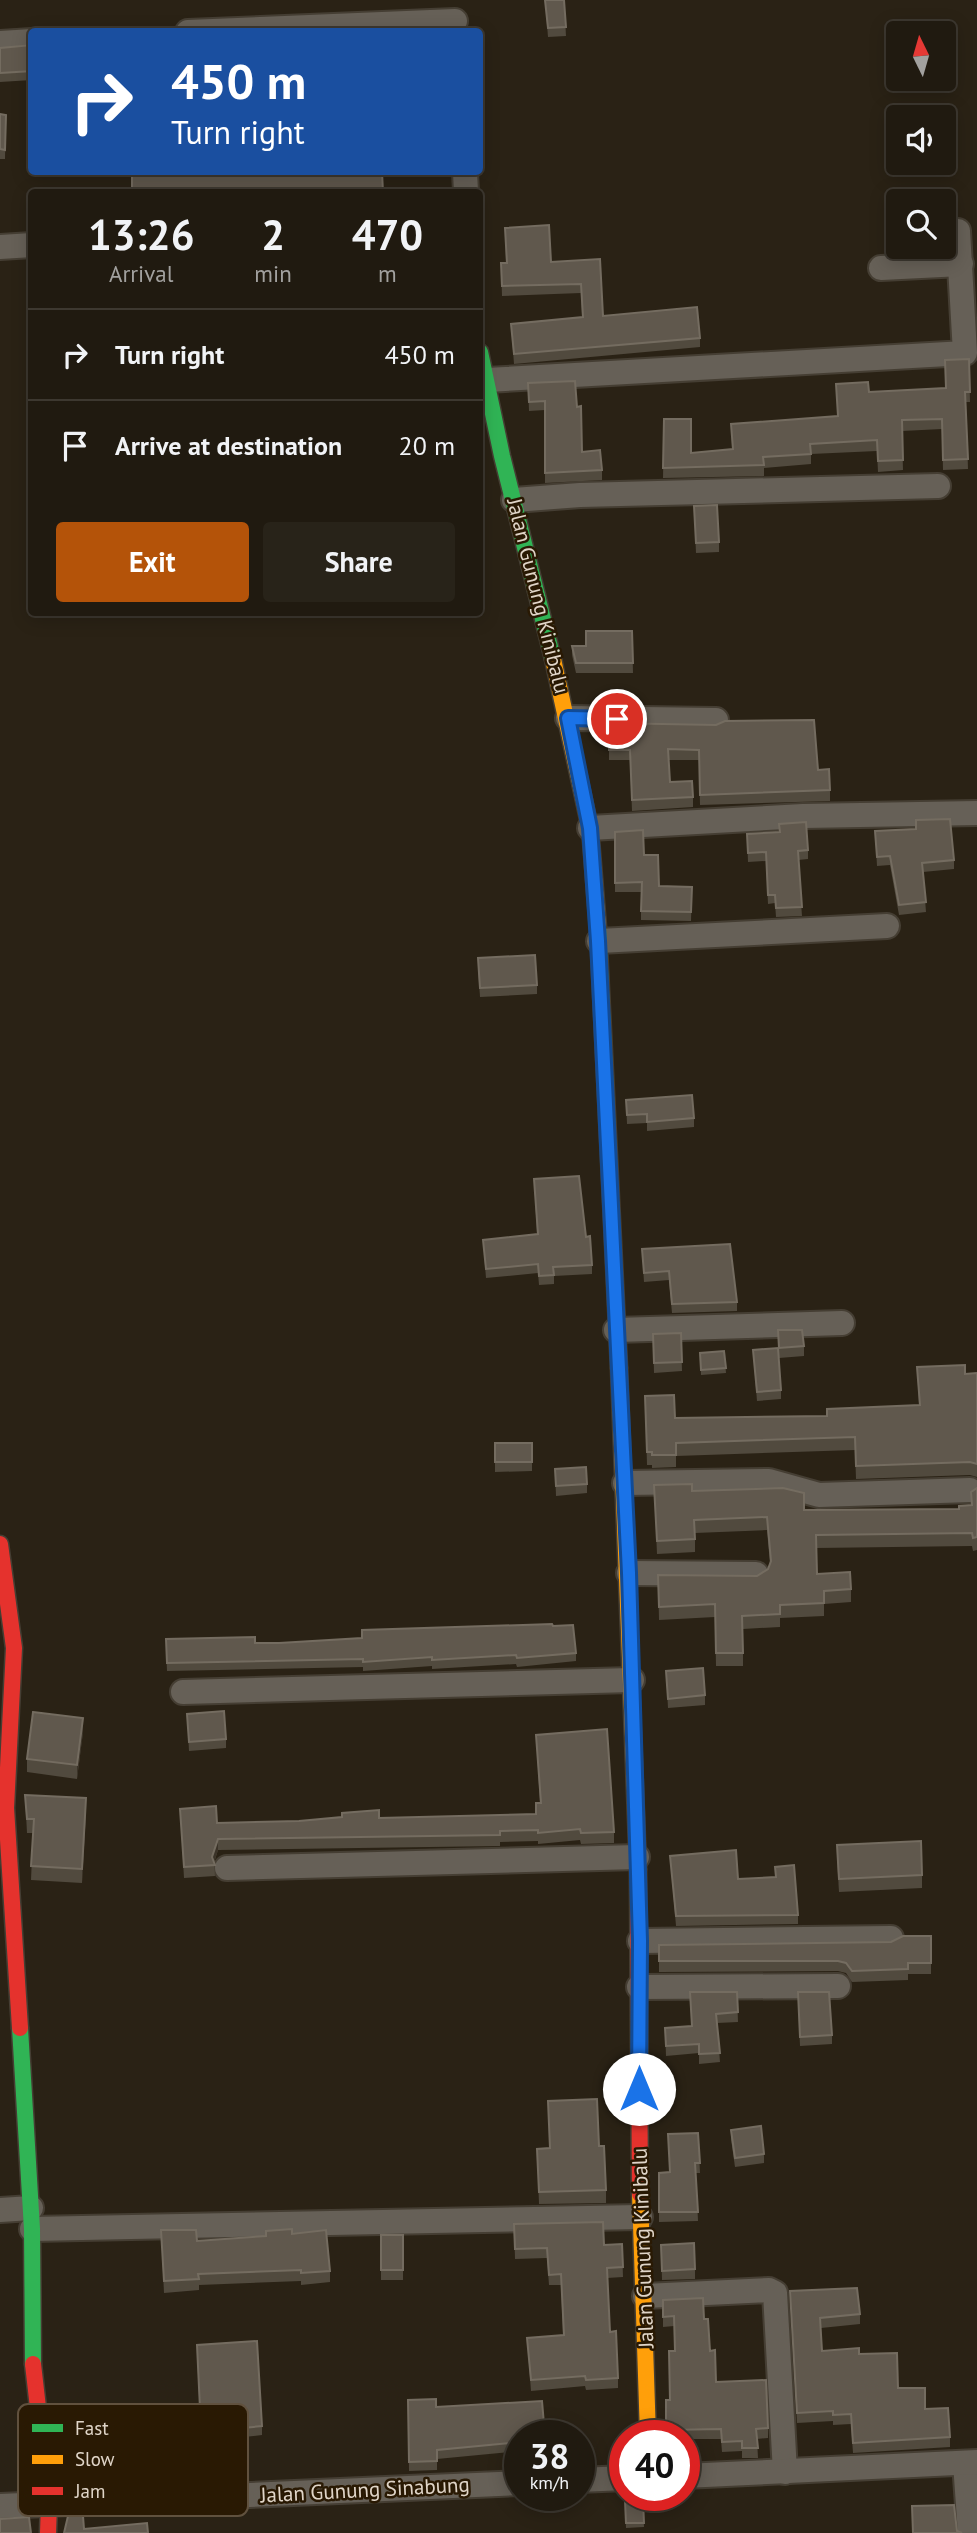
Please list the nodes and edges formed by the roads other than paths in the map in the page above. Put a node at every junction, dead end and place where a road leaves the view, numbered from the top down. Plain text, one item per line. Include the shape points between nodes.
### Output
1 (455, 18) edge
2 (264, 28) edge
3 (28, 41) edge
4 (0, 43) edge
5 (958, 230) dead end
6 (28, 245) edge
7 (0, 247) edge
8 (961, 264) junction
9 (881, 268) dead end
10 (483, 364) edge
11 (487, 380) junction
12 (938, 486) dead end
13 (514, 500) junction
14 (568, 718) junction
15 (716, 720) dead end
16 (977, 813) edge
17 (590, 828) junction
18 (887, 926) dead end
19 (598, 941) junction
20 (842, 1323) dead end
21 (616, 1330) junction
22 (625, 1483) junction
23 (970, 1490) edge
24 (0, 1544) edge
25 (629, 1573) junction
26 (756, 1574) edge
27 (632, 1681) junction
28 (183, 1692) dead end
29 (4, 1778) edge
30 (637, 1857) junction
31 (227, 1868) dead end
32 (891, 1938) dead end
33 (640, 1941) junction
34 (838, 1986) dead end
35 (639, 1987) junction
36 (0, 2210) edge
37 (640, 2217) junction
38 (32, 2219) junction
39 (645, 2296) junction
40 (38, 2404) edge
41 (648, 2420) edge
42 (971, 2463) edge
43 (785, 2472) junction
44 (700, 2475) edge
45 (504, 2484) edge
46 (248, 2495) edge
47 (18, 2505) edge
48 (0, 2506) edge
49 (970, 2533) edge

1 - 2 street
3 - 4 street
5 - 8 street
6 - 7 street
8 - 9 street
8 - 11 street via 965,353
10 - 11 street, Jalan Gunung Kinibalu
11 - 13 street, Jalan Gunung Kinibalu
12 - 13 street
13 - 14 street, Jalan Gunung Kinibalu
14 - 15 street
14 - 17 street, Jalan Gunung Kinibalu
16 - 17 street via 803,816
17 - 19 street, Jalan Gunung Kinibalu
18 - 19 street
19 - 21 street, Jalan Gunung Kinibalu
20 - 21 street
21 - 22 street, Jalan Gunung Kinibalu
22 - 23 street via 769,1481 818,1495
22 - 25 street, Jalan Gunung Kinibalu
24 - 29 street via 13,1648
25 - 26 street
25 - 27 street, Jalan Gunung Kinibalu
27 - 28 street
27 - 30 street, Jalan Gunung Kinibalu
29 - 38 street
30 - 31 street
30 - 33 street, Jalan Gunung Kinibalu
32 - 33 street
33 - 35 street, Jalan Gunung Kinibalu
34 - 35 street
35 - 37 street, Jalan Gunung Kinibalu
36 - 38 street
37 - 38 street
37 - 39 street, Jalan Gunung Kinibalu
38 - 40 street
39 - 41 street, Jalan Gunung Kinibalu
39 - 43 street via 775,2293
42 - 43 street
42 - 49 street
43 - 44 street
45 - 46 street, Jalan Gunung Sinabung
47 - 48 street, Jalan Gunung Sinabung

